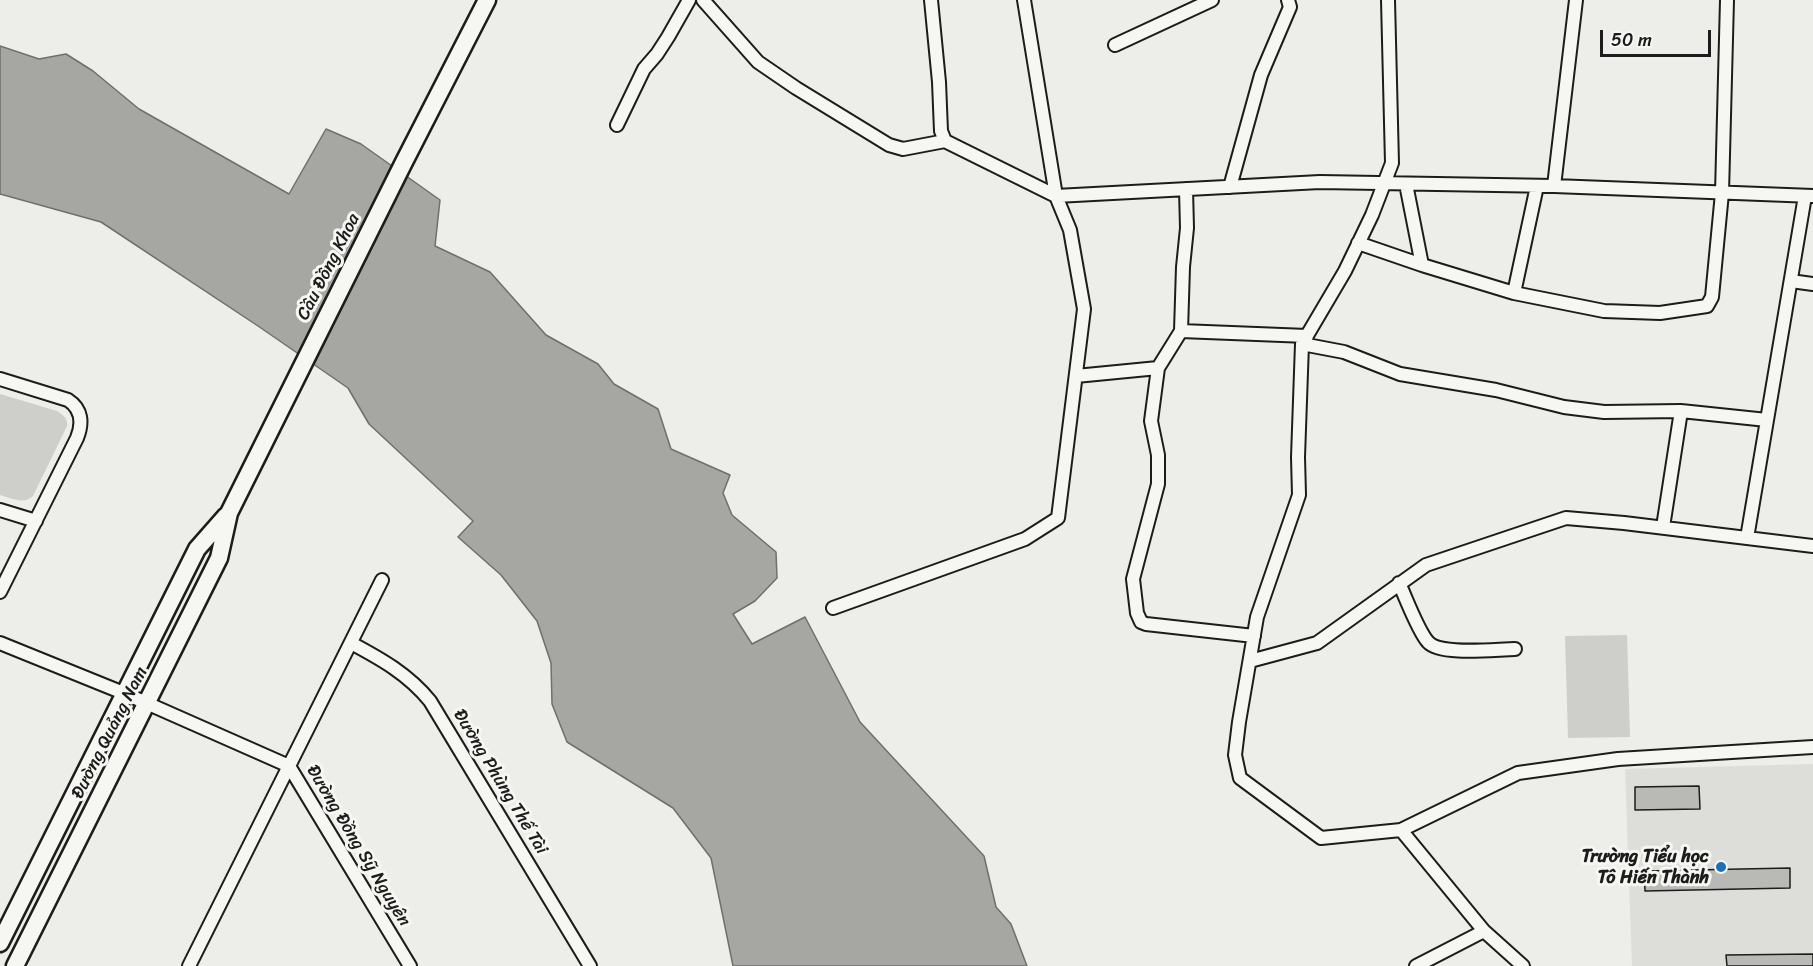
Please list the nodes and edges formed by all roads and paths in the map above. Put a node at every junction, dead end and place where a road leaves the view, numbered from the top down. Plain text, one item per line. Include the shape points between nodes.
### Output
1 (487, 0) edge
2 (689, 0) edge
3 (703, 0) edge
4 (931, 0) edge
5 (1024, 0) edge
6 (1212, 0) edge
7 (1288, 0) edge
8 (1388, 0) edge
9 (1576, 0) edge
10 (1727, 0) edge
11 (1114, 45) dead end
12 (617, 125) dead end
13 (945, 141) junction
14 (1384, 183) junction
15 (1406, 184) junction
16 (1537, 186) junction
17 (1554, 186) junction
18 (1230, 187) junction
19 (1186, 189) junction
20 (1722, 193) junction
21 (1056, 196) junction
22 (1809, 196) edge
23 (1358, 243) junction
24 (1422, 266) junction
25 (1791, 281) junction
26 (1813, 284) edge
27 (1514, 293) junction
28 (1181, 332) junction
29 (1304, 340) junction
30 (1158, 368) junction
31 (1076, 376) junction
32 (0, 379) edge
33 (291, 388) joint
34 (1681, 411) junction
35 (1767, 420) junction
36 (0, 510) edge
37 (229, 513) junction
38 (36, 521) junction
39 (1663, 527) junction
40 (1747, 538) junction
41 (1813, 546) edge
42 (382, 580) dead end
43 (1399, 583) junction
44 (0, 592) edge
45 (833, 608) dead end
46 (1254, 636) junction
47 (0, 643) edge
48 (351, 643) junction
49 (1515, 649) dead end
50 (1250, 661) junction
51 (126, 694) junction
52 (147, 703) junction
53 (1813, 747) edge
54 (289, 766) junction
55 (1401, 830) junction
56 (1484, 931) junction
57 (0, 943) edge
58 (15, 966) edge
59 (189, 966) edge
60 (410, 966) edge
61 (590, 966) edge
62 (1416, 966) edge
63 (1523, 966) edge

1 - 33 main road, Cầu Đồng Khoa
2 - 12 street via 663,46 644,69
3 - 13 street via 758,62 889,145 903,149
4 - 13 street
5 - 21 street
6 - 11 street
7 - 18 street via 1290,7 1261,75
8 - 14 street via 1392,164
9 - 17 street
10 - 20 street
13 - 21 street
14 - 15 street
14 - 18 street
14 - 23 street
15 - 16 street
15 - 24 street
16 - 17 street
16 - 27 street
17 - 20 street
18 - 19 street
19 - 21 street
19 - 28 street
20 - 22 street
20 - 27 street via 1712,297 1707,306 1660,313 1621,312
21 - 31 street via 1070,230 1084,309
22 - 25 street
23 - 24 street
23 - 29 street
24 - 27 street
25 - 26 street
25 - 35 street
28 - 29 street
28 - 30 street
29 - 34 street via 1400,374 1476,386 1564,407 1604,412
29 - 46 street via 1299,495
30 - 31 street
30 - 46 street via 1151,421 1158,455 1158,484 1134,569 1138,618 1146,624
31 - 45 street via 1058,518 1025,539
32 - 38 street via 68,400 79,412 80,429
33 - 37 main road, Đường Quảng Nam
34 - 35 street
34 - 39 street
35 - 40 street
36 - 38 street
37 - 51 main road, Đường Quảng Nam via 197,549
37 - 52 main road, Đường Quảng Nam via 219,558
38 - 44 street
39 - 40 street
39 - 43 street via 1566,518 1426,565
40 - 41 street
42 - 48 street
43 - 49 street via 1424,636 1434,646 1452,650
43 - 50 street via 1317,643
46 - 50 street
47 - 51 street, Đường Đồng Sỹ Nguyên
48 - 54 street
48 - 61 street, Đường Phùng Thế Tài via 397,669 430,701
50 - 55 street via 1235,755 1240,778 1321,838
51 - 52 street, Đường Đồng Sỹ Nguyên
51 - 57 main road, Đường Quảng Nam
52 - 54 street, Đường Đồng Sỹ Nguyên
52 - 58 main road, Đường Quảng Nam
53 - 55 street via 1618,759 1518,772
54 - 59 street
54 - 60 street, Đường Đồng Sỹ Nguyên
55 - 56 street
56 - 62 street
56 - 63 street

